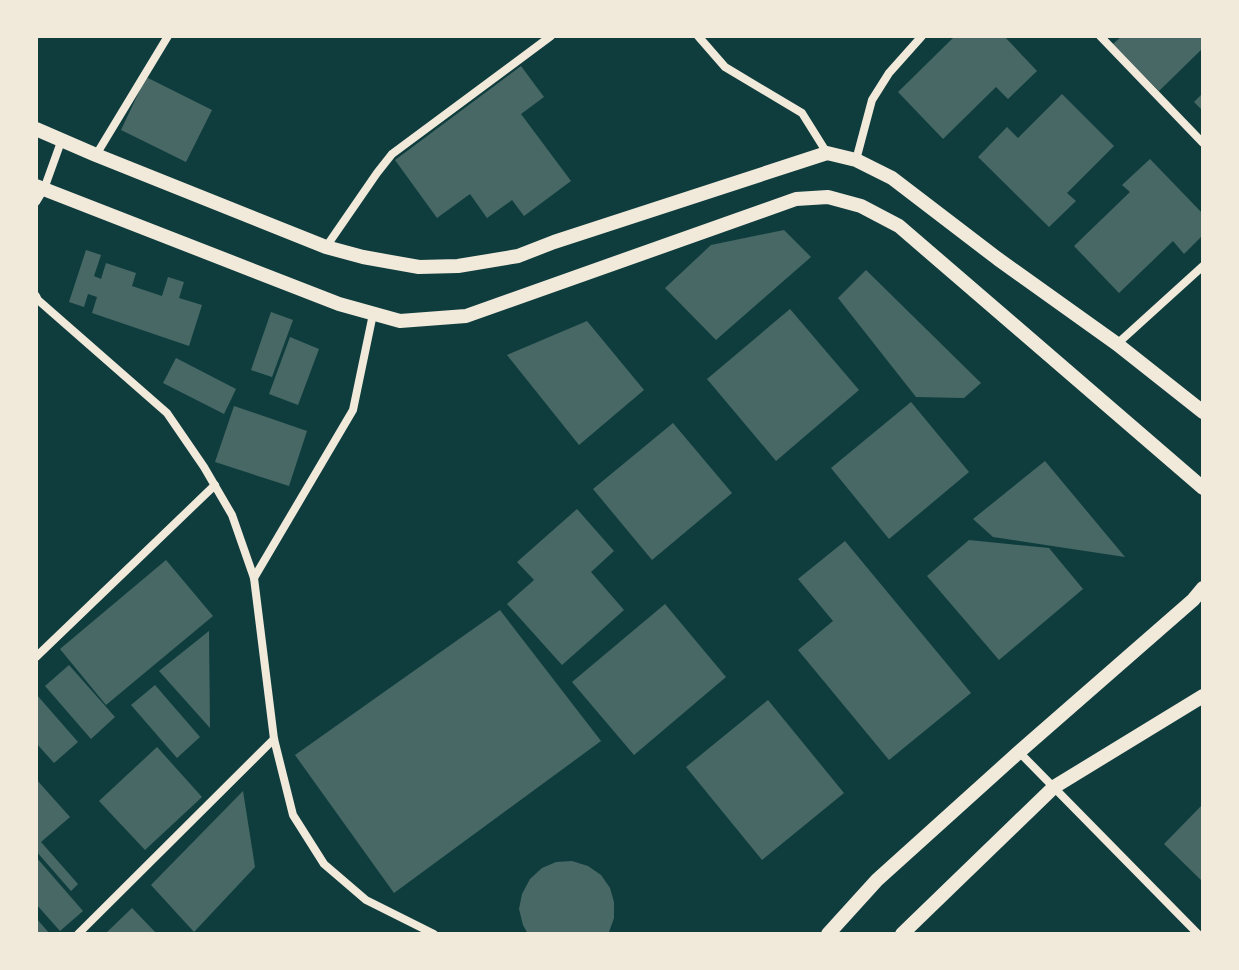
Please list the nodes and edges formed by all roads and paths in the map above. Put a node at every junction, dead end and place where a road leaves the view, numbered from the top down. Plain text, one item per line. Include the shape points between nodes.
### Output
1 (551, 36) edge
2 (698, 36) edge
3 (922, 36) edge
4 (1100, 36) edge
5 (163, 38) edge
6 (36, 129) edge
7 (62, 139) junction
8 (1203, 143) edge
9 (827, 153) junction
10 (96, 155) junction
11 (856, 160) junction
12 (39, 192) edge
13 (326, 247) junction
14 (1203, 266) edge
15 (36, 296) edge
16 (373, 314) junction
17 (1117, 344) junction
18 (1203, 412) edge
19 (215, 485) junction
20 (1203, 488) edge
21 (254, 578) junction
22 (1203, 588) edge
23 (36, 657) edge
24 (1203, 696) edge
25 (274, 739) junction
26 (1019, 752) junction
27 (1054, 787) junction
28 (78, 934) edge
29 (434, 934) edge
30 (828, 934) edge
31 (902, 934) edge
32 (1198, 934) edge

1 - 13 street via 392,154
2 - 9 street via 725,67 802,113
3 - 11 street via 872,100
4 - 8 street
5 - 10 street
6 - 7 street
7 - 10 street
7 - 12 street
9 - 11 street
9 - 13 street via 518,256 419,267
10 - 13 street
11 - 17 street via 892,178
12 - 16 street
14 - 17 street
15 - 19 street via 167,413
16 - 20 street via 400,321 466,316 796,199 828,197 861,206 899,226
16 - 21 street via 353,410
17 - 18 street
19 - 21 street via 232,515
19 - 23 street
21 - 25 street
22 - 26 street
24 - 27 street
25 - 28 street
25 - 29 street via 293,815 324,864 366,900
26 - 27 street
26 - 30 street via 877,880
27 - 31 street
27 - 32 street

